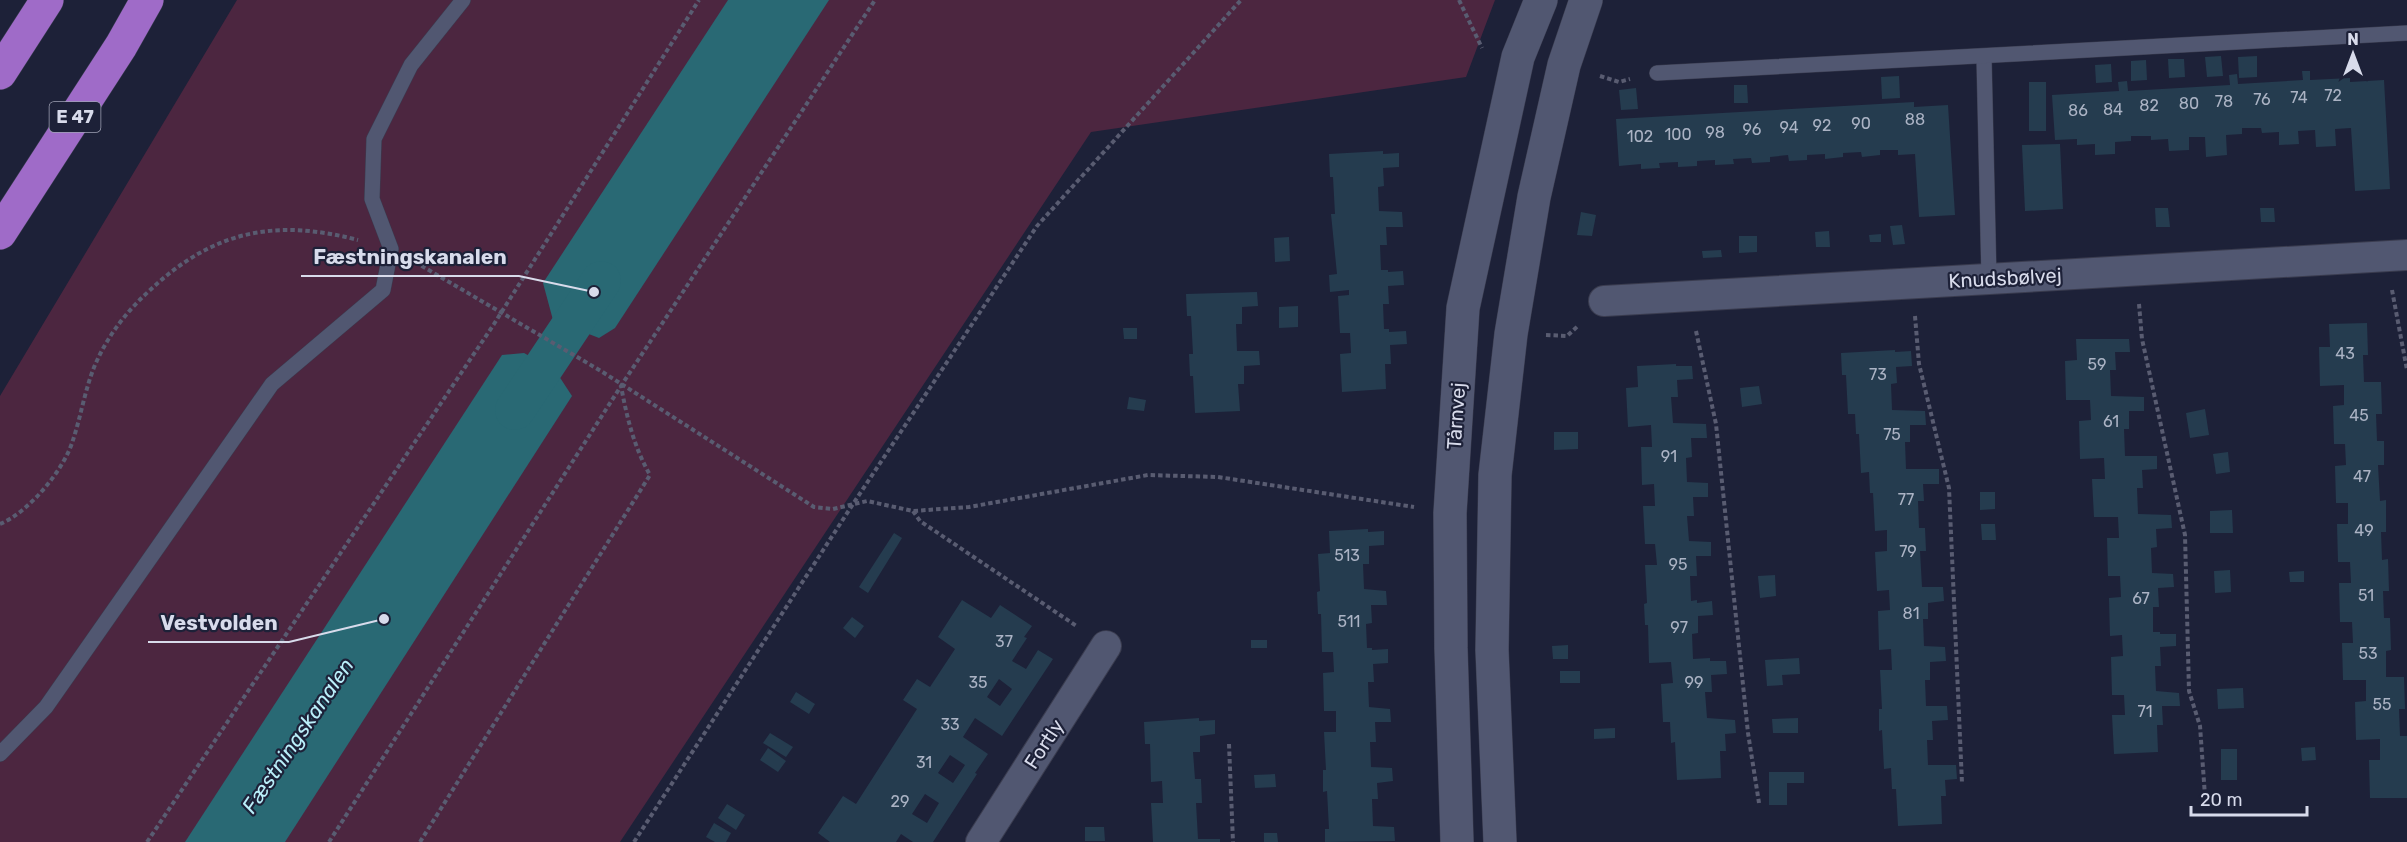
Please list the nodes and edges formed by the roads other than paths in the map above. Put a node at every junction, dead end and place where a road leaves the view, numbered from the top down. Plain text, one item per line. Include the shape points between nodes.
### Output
1 (47, 0) edge
2 (147, 0) edge
3 (464, 0) edge
4 (1541, 0) edge
5 (1586, 0) edge
6 (2407, 33) edge
7 (1984, 57) junction
8 (0, 73) edge
9 (1657, 73) dead end
10 (0, 233) edge
11 (2397, 256) edge
12 (1989, 279) junction
13 (1604, 301) road end
14 (1106, 646) road end
15 (0, 754) edge
16 (981, 842) edge
17 (1457, 842) edge
18 (1500, 842) edge

1 - 8 highway
2 - 10 highway, E 47
3 - 15 lane via 411,65 374,139 372,198 391,249 383,290 272,384 46,707
4 - 17 street, Tårnvej via 1518,57 1463,308 1450,513
5 - 18 street via 1564,66 1534,197 1511,334 1495,476 1492,650
6 - 7 lane
7 - 9 lane
7 - 12 lane
11 - 12 street, Knudsbølvej
12 - 13 street, Knudsbølvej
14 - 16 street, Fortly

